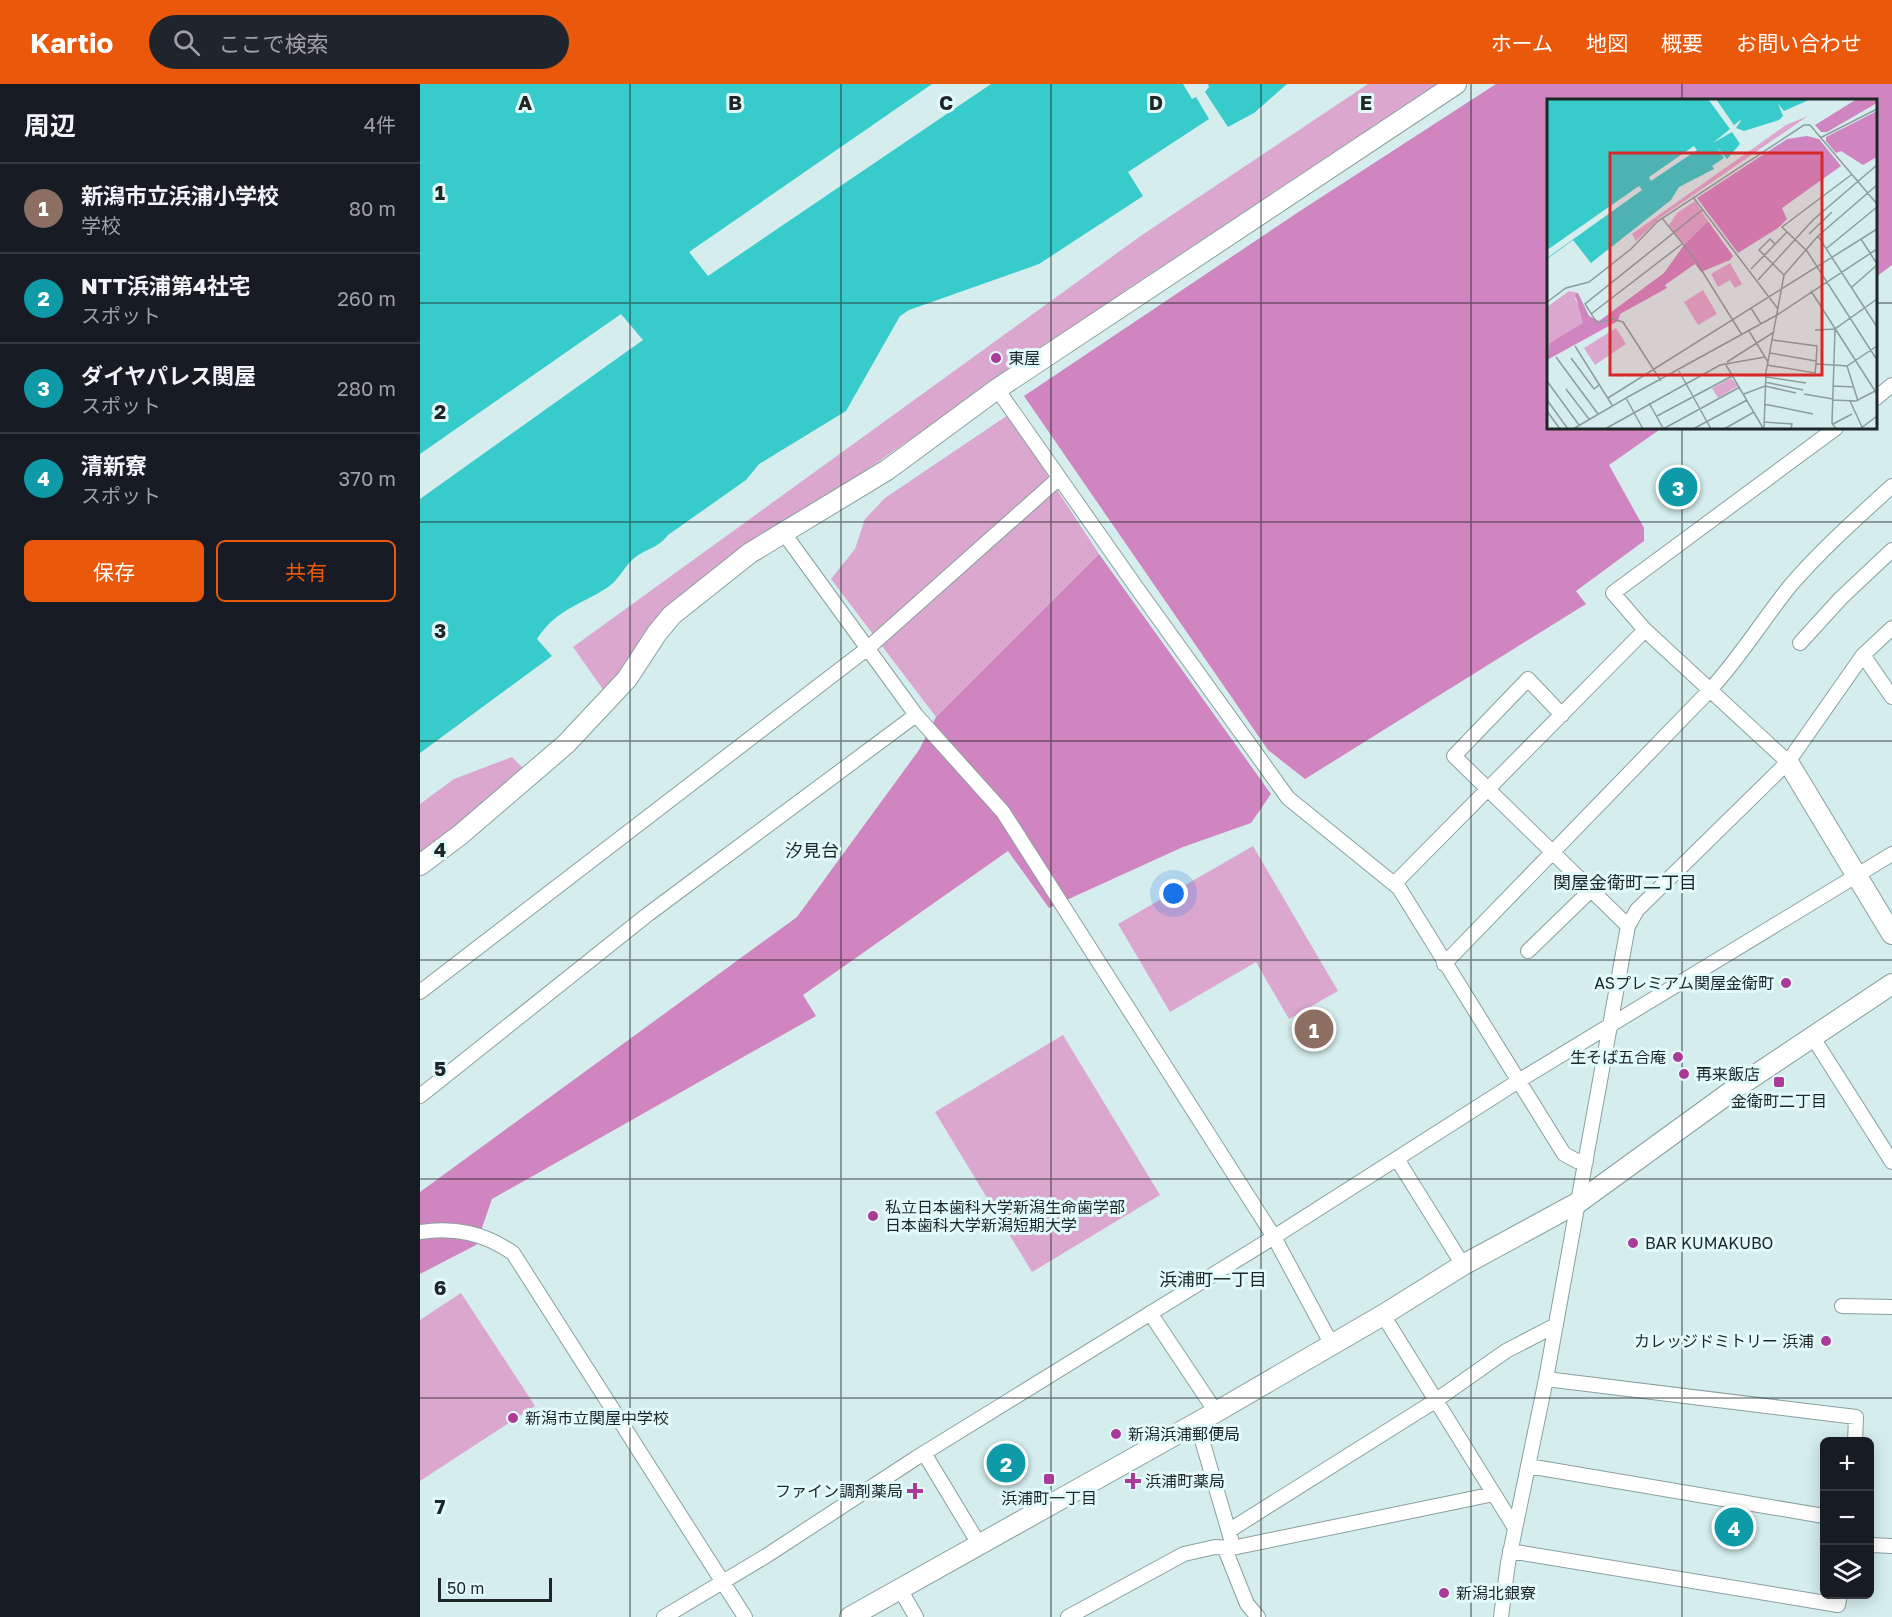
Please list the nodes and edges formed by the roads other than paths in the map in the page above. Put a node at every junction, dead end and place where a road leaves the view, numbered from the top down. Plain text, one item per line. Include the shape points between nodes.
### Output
1 (1456, 84) edge
2 (1892, 385) edge
3 (997, 389) junction
4 (1877, 396) edge
5 (1835, 429) edge
6 (1059, 478) junction
7 (1892, 486) edge
8 (783, 532) junction
9 (1892, 550) edge
10 (1892, 628) edge
11 (1645, 630) junction
12 (1800, 643) dead end
13 (868, 648) junction
14 (1863, 655) junction
15 (1709, 691) junction
16 (1892, 697) edge
17 (916, 715) junction
18 (1562, 715) junction
19 (1788, 762) junction
20 (1487, 790) junction
21 (1892, 854) edge
22 (1553, 855) junction
23 (420, 865) edge
24 (1858, 876) junction
25 (1394, 884) junction
26 (1591, 890) junction
27 (1628, 926) junction
28 (1892, 934) edge
29 (1528, 951) dead end
30 (1444, 964) junction
31 (1892, 984) edge
32 (420, 992) edge
33 (1612, 1023) junction
34 (1812, 1036) junction
35 (1520, 1080) junction
36 (420, 1096) edge
37 (1397, 1159) junction
38 (1586, 1161) junction
39 (1892, 1162) edge
40 (1579, 1202) junction
41 (420, 1232) edge
42 (1274, 1237) junction
43 (1463, 1265) junction
44 (1842, 1306) dead end
45 (1892, 1307) edge
46 (1150, 1313) junction
47 (1383, 1315) junction
48 (1556, 1325) junction
49 (1332, 1345) junction
50 (1546, 1378) junction
51 (1435, 1401) junction
52 (1216, 1412) junction
53 (1197, 1423) junction
54 (1855, 1437) edge
55 (924, 1453) junction
56 (1528, 1466) junction
57 (1494, 1494) junction
58 (1820, 1515) edge
59 (1515, 1528) junction
60 (1230, 1530) junction
61 (979, 1544) junction
62 (1874, 1545) edge
63 (1892, 1546) edge
64 (1228, 1548) junction
65 (1510, 1551) junction
66 (722, 1581) junction
67 (900, 1589) junction
68 (1839, 1599) edge
69 (664, 1617) edge
70 (745, 1617) edge
71 (850, 1617) edge
72 (916, 1617) edge
73 (1068, 1617) edge
74 (1258, 1617) edge
75 (1501, 1617) edge

1 - 3 street
2 - 4 street
3 - 6 street
3 - 8 street via 887,470
5 - 11 street via 1613,593
6 - 13 street
6 - 25 street via 1288,798
7 - 15 street via 1790,587 1736,662
8 - 13 street
8 - 23 street via 672,615 627,680 566,744 460,836
9 - 12 street
10 - 14 street
11 - 15 street
11 - 18 street
13 - 17 street
13 - 32 street
14 - 16 street
14 - 19 street
15 - 19 street
15 - 22 street
17 - 36 street via 647,915
17 - 42 street via 1003,812
18 - 20 street
18 - 20 street via 1528,680 1454,756
19 - 24 street
19 - 27 street via 1637,910
20 - 22 street
20 - 25 street
21 - 24 street
22 - 26 street
22 - 30 street
24 - 28 street
24 - 33 street
25 - 30 street
26 - 27 street
26 - 29 street
27 - 33 street
30 - 35 street
31 - 34 street
33 - 35 street
33 - 38 street
34 - 39 street
34 - 40 street
35 - 37 street
35 - 38 street via 1564,1154
37 - 42 street
37 - 43 street
38 - 40 street
40 - 43 street
40 - 48 street
41 - 66 street via 476,1233 513,1253
42 - 46 street
42 - 49 street
43 - 47 street
44 - 45 street
46 - 52 street
46 - 55 street
47 - 49 street
47 - 51 street
48 - 50 street
48 - 51 street via 1506,1351
49 - 52 street
50 - 54 street via 1856,1417
50 - 56 street
51 - 57 street
51 - 60 street
52 - 53 street
53 - 60 street
53 - 61 street
55 - 61 street
55 - 66 street
56 - 58 street
56 - 59 street
57 - 59 street
57 - 64 street
59 - 65 street
60 - 64 street
61 - 67 street
62 - 63 street
64 - 73 street via 1184,1554
64 - 74 street via 1247,1604
65 - 68 street via 1838,1605
65 - 75 street
66 - 69 street
66 - 70 street
67 - 71 street
67 - 72 street

